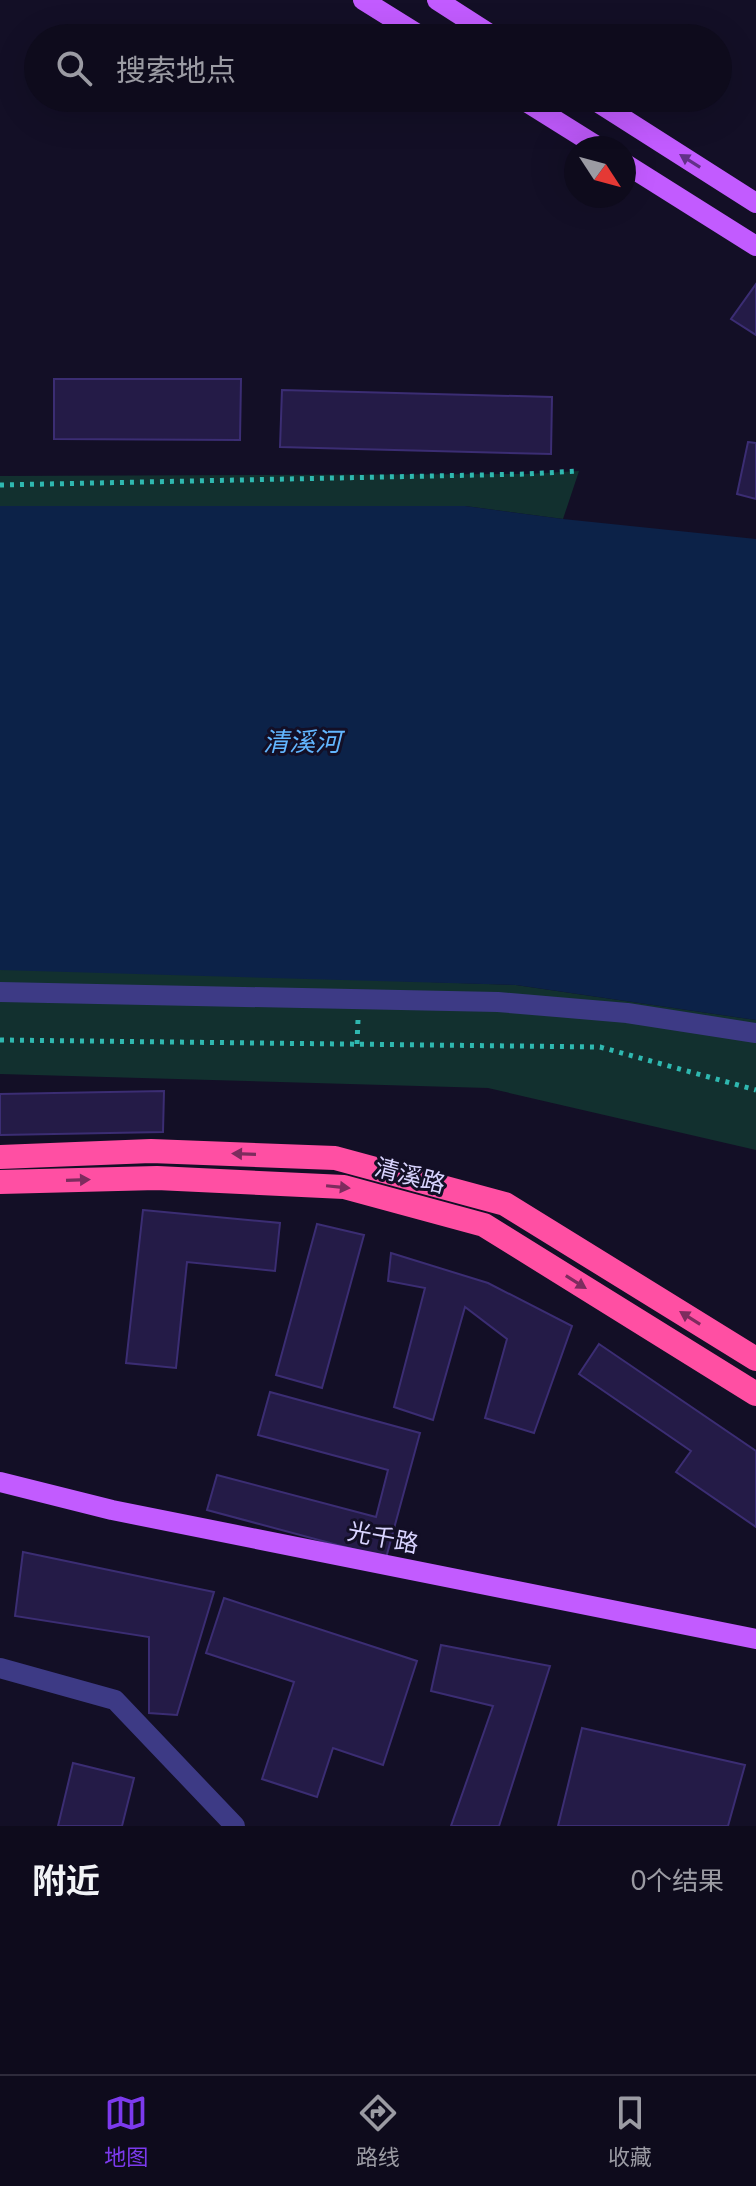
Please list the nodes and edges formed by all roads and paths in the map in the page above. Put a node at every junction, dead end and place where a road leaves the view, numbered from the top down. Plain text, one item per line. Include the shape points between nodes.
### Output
1 (363, 0) edge
2 (437, 0) edge
3 (402, 24) edge
4 (474, 24) edge
5 (542, 112) edge
6 (613, 112) edge
7 (581, 136) edge
8 (636, 171) edge
9 (756, 203) edge
10 (756, 246) edge
11 (579, 471) dead end
12 (0, 485) edge
13 (0, 992) edge
14 (756, 1033) edge
15 (0, 1040) edge
16 (756, 1090) edge
17 (0, 1157) edge
18 (0, 1182) edge
19 (756, 1359) edge
20 (756, 1394) edge
21 (0, 1482) edge
22 (756, 1639) edge
23 (0, 1668) edge
24 (235, 1826) edge

1 - 3 main road
2 - 4 main road
5 - 7 main road
9 -> 6 main road
8 - 10 main road
11 - 12 path
13 - 14 street via 498,1002 627,1013
15 - 16 path via 600,1047
19 -> 17 highway, 清溪路 via 505,1204 335,1158 151,1151
18 -> 20 highway, 清溪路 via 157,1178 344,1187 484,1225
21 - 22 main road, 光千路 via 112,1510
23 - 24 street via 115,1700

